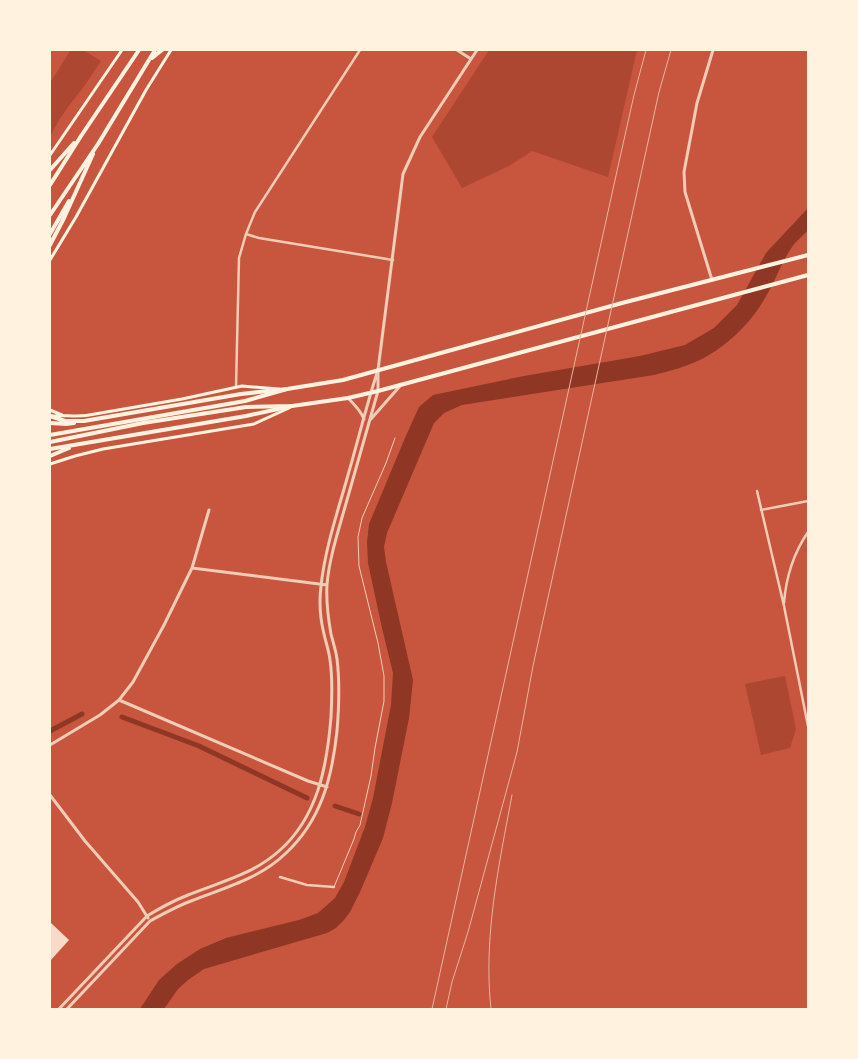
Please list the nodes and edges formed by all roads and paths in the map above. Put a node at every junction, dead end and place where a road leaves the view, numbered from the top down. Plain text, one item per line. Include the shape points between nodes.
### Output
1 (122, 50) edge
2 (138, 50) edge
3 (156, 50) edge
4 (162, 50) edge
5 (171, 50) edge
6 (360, 50) edge
7 (457, 50) edge
8 (713, 50) edge
9 (475, 51) edge
10 (471, 59) junction
11 (148, 61) junction
12 (81, 136) junction
13 (98, 144) junction
14 (50, 155) edge
15 (50, 170) edge
16 (50, 185) edge
17 (78, 186) junction
18 (50, 215) edge
19 (50, 234) edge
20 (246, 234) junction
21 (50, 245) edge
22 (808, 255) edge
23 (50, 260) edge
24 (393, 260) junction
25 (808, 275) edge
26 (712, 280) junction
27 (378, 370) junction
28 (402, 384) junction
29 (236, 387) junction
30 (288, 389) junction
31 (378, 390) junction
32 (371, 392) junction
33 (348, 398) junction
34 (292, 406) junction
35 (50, 410) edge
36 (62, 415) junction
37 (50, 416) edge
38 (364, 420) junction
39 (84, 421) junction
40 (369, 421) junction
41 (50, 423) edge
42 (50, 435) edge
43 (395, 438) dead end
44 (50, 442) edge
45 (77, 444) junction
46 (50, 449) edge
47 (50, 456) edge
48 (50, 464) edge
49 (757, 491) dead end
50 (808, 501) edge
51 (208, 510) dead end
52 (762, 510) junction
53 (808, 532) edge
54 (192, 568) junction
55 (321, 584) junction
56 (327, 584) junction
57 (784, 606) junction
58 (119, 700) junction
59 (808, 726) edge
60 (50, 745) edge
61 (320, 785) junction
62 (327, 787) junction
63 (50, 795) edge
64 (280, 877) dead end
65 (334, 887) joint
66 (147, 916) junction
67 (150, 921) junction
68 (59, 1009) edge
69 (67, 1009) edge

1 - 14 main road
2 - 12 main road
3 - 11 main road
4 - 11 main road
5 - 23 main road
6 - 20 street via 255,212
7 - 10 street
8 - 26 street via 697,103 684,172 686,192
9 - 10 street
10 - 24 street via 420,137 403,174
11 - 13 main road
12 - 15 main road
12 - 16 main road
13 - 17 main road
13 - 18 main road
17 - 19 main road
17 - 21 main road
20 - 24 street
20 - 29 street via 240,258
22 - 26 main road
24 - 27 street
25 - 28 main road
26 - 27 main road
27 - 30 main road
27 - 31 street
27 - 32 street
28 - 31 main road
28 - 40 street
29 - 30 main road
29 - 36 main road via 90,415
30 - 39 main road
30 - 42 main road via 245,401
31 - 32 main road
31 - 40 street
32 - 33 main road
32 - 38 street
33 - 34 main road
33 - 38 street
34 - 44 main road via 246,407
34 - 45 main road
34 - 48 main road via 254,424 103,449
35 - 36 main road
36 - 37 main road
37 - 39 main road
38 - 55 street via 334,524
39 - 41 main road
40 - 56 street
43 - 65 lane via 362,518 358,537 359,566 384,676 384,701 360,825
45 - 46 main road
45 - 47 main road
49 - 52 street
50 - 52 street
51 - 54 street
52 - 57 street
53 - 57 street via 799,545 787,576
54 - 55 street
54 - 58 street via 133,682
55 - 56 street
55 - 61 street via 319,606 333,688 329,738
56 - 62 street via 326,607 340,689 335,749
57 - 59 street
58 - 60 street
58 - 61 street
61 - 62 street
61 - 66 street via 307,815 280,851 248,872 188,895
62 - 67 street via 312,820 286,854 271,866 251,878 189,901
63 - 66 street
64 - 65 street
66 - 67 street
66 - 68 street
67 - 69 street

